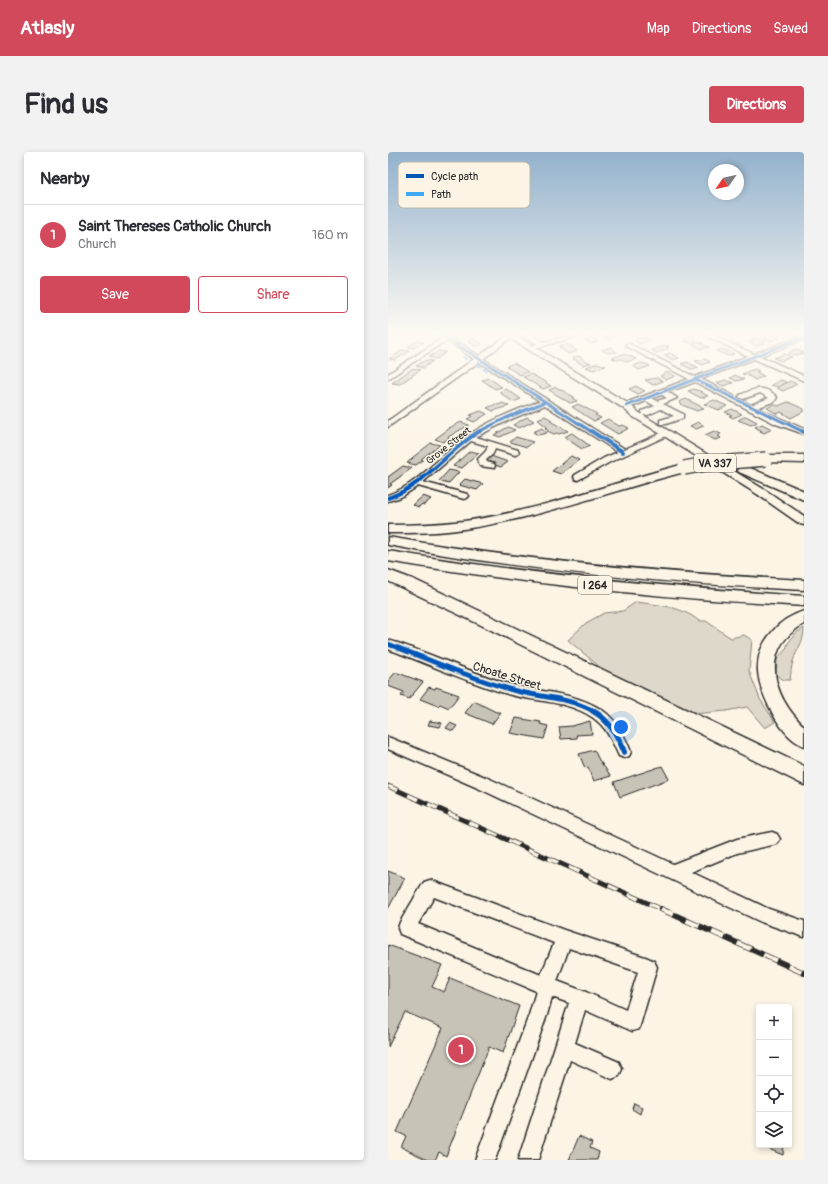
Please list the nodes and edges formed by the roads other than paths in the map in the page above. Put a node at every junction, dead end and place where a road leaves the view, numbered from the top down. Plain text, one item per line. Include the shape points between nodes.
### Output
1 (449, 381) edge
2 (513, 381) edge
3 (584, 381) edge
4 (693, 381) edge
5 (698, 381) edge
6 (662, 392) junction
7 (743, 397) dead end
8 (646, 398) junction
9 (545, 402) junction
10 (659, 405) junction
11 (626, 406) junction
12 (751, 407) junction
13 (645, 413) junction
14 (663, 422) junction
15 (388, 425) edge
16 (804, 432) edge
17 (668, 433) junction
18 (470, 438) junction
19 (492, 445) junction
20 (515, 452) dead end
21 (623, 452) junction
22 (804, 459) edge
23 (490, 466) dead end
24 (743, 469) junction
25 (578, 477) dead end
26 (415, 484) junction
27 (464, 496) dead end
28 (804, 496) edge
29 (388, 498) edge
30 (804, 509) edge
31 (804, 521) edge
32 (388, 529) edge
33 (388, 541) edge
34 (388, 556) edge
35 (388, 575) edge
36 (804, 585) edge
37 (804, 601) edge
38 (804, 617) edge
39 (388, 644) edge
40 (804, 738) edge
41 (388, 743) edge
42 (624, 752) dead end
43 (804, 776) edge
44 (772, 839) dead end
45 (673, 872) junction
46 (804, 929) edge
47 (564, 938) junction
48 (546, 986) junction
49 (580, 998) junction
50 (564, 1048) junction
51 (612, 1069) dead end
52 (486, 1160) edge
53 (528, 1160) edge

1 - 15 street
2 - 9 street
3 - 11 main road, VA 337
4 - 6 street
5 - 12 street
6 - 8 street
6 - 10 street via 674,398
7 - 12 street via 760,390 773,397
8 - 10 street
8 - 11 street
9 - 18 street, Grove Street via 509,416
9 - 21 street
10 - 13 street
10 - 14 street via 680,416
11 - 13 main road, VA 337
11 - 17 main road, VA 337
12 - 16 street
13 - 14 main road, VA 337
14 - 24 main road, VA 337
17 - 21 street
17 - 31 main road, VA 337
18 - 19 street, Grove Street
18 - 26 street, Grove Street
19 - 20 street, Grove Street
19 - 23 street via 490,452 482,459 483,464
21 - 25 street
22 - 32 highway, bridge via 706,464 503,518 446,527
24 - 28 highway
24 - 30 main road, VA 337
26 - 27 street
26 - 29 street, Grove Street via 400,495
33 - 36 highway, I 264 via 615,572
34 - 37 highway, I 264 via 550,580
35 - 43 highway
38 - 40 highway via 779,634 768,653 766,664 768,682 778,708
39 - 42 street, Choate Street via 510,690 585,706 607,721 615,731
41 - 45 street via 485,784
44 - 45 street via 737,846
45 - 46 street via 767,916
47 - 48 street
47 - 48 street via 430,888 406,928
47 - 49 street via 648,967 632,1022
48 - 49 street
48 - 52 street
49 - 50 street
50 - 51 street
50 - 53 street

